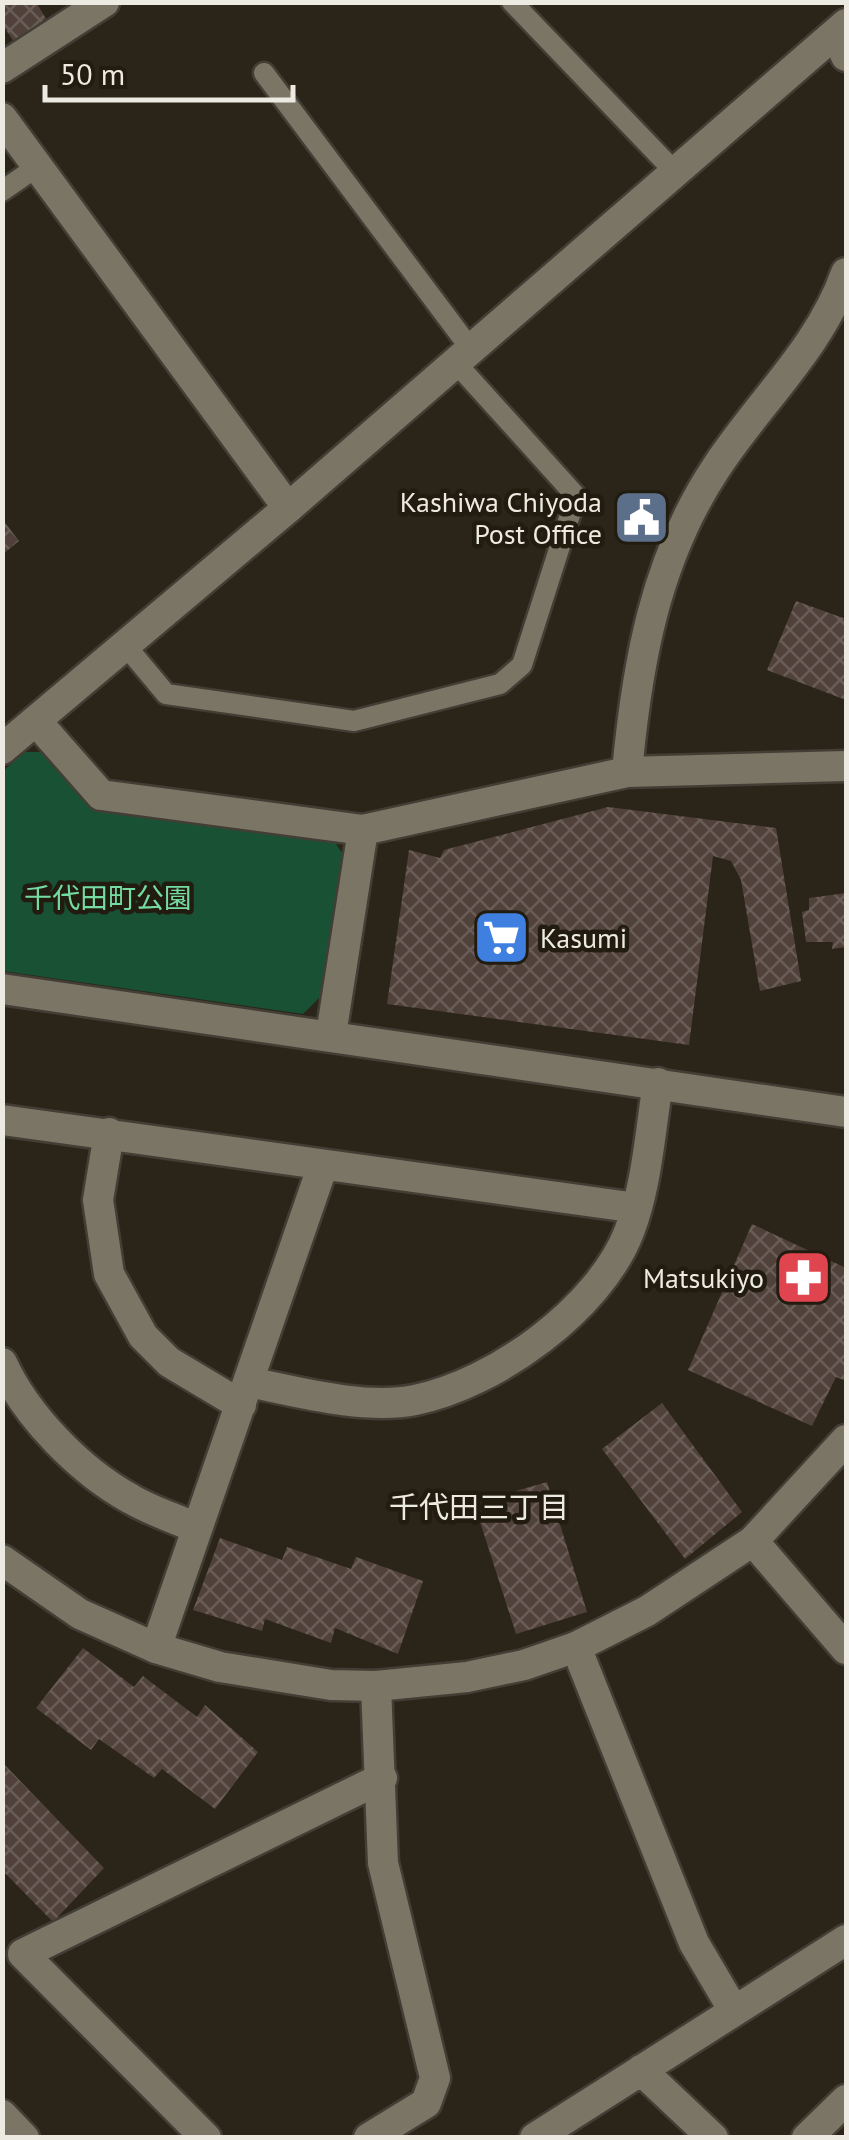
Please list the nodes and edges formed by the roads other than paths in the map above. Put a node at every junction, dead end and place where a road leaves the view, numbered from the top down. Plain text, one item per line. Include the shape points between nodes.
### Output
1 (104, 2) edge
2 (512, 2) edge
3 (838, 2) edge
4 (844, 32) edge
5 (2, 68) edge
6 (264, 73) dead end
7 (2, 118) edge
8 (38, 166) junction
9 (675, 172) junction
10 (2, 191) edge
11 (846, 273) edge
12 (463, 355) junction
13 (288, 508) junction
14 (126, 646) junction
15 (36, 721) junction
16 (2, 750) edge
17 (846, 766) edge
18 (627, 772) junction
19 (363, 830) junction
20 (2, 989) edge
21 (331, 1035) junction
22 (658, 1083) junction
23 (846, 1112) edge
24 (2, 1120) edge
25 (109, 1133) junction
26 (322, 1164) junction
27 (637, 1208) junction
28 (2, 1362) edge
29 (245, 1393) junction
30 (846, 1440) edge
31 (196, 1528) junction
32 (753, 1541) junction
33 (2, 1560) edge
34 (576, 1647) junction
35 (156, 1648) junction
36 (846, 1649) edge
37 (376, 1686) junction
38 (382, 1778) junction
39 (846, 1940) edge
40 (13, 1954) edge
41 (734, 2011) junction
42 (641, 2070) junction
43 (846, 2100) edge
44 (2, 2115) edge
45 (24, 2137) edge
46 (206, 2138) edge
47 (369, 2138) edge
48 (536, 2138) edge
49 (713, 2138) edge
50 (808, 2138) edge

1 - 5 street
2 - 9 lane
3 - 4 lane
4 - 9 street
6 - 12 lane
7 - 8 street
8 - 10 lane
8 - 13 street
9 - 12 street
11 - 18 street via 816,334 716,467 679,536 644,644
12 - 13 street
12 - 14 lane via 576,496 522,665 500,684 354,720 166,694
13 - 14 street
14 - 15 street
15 - 16 street
15 - 19 street via 101,796
17 - 18 street
18 - 19 street
19 - 21 street
20 - 21 street
21 - 22 street
22 - 23 street
22 - 27 street
24 - 25 street
25 - 26 street
25 - 29 street via 98,1200 108,1274 143,1336 169,1362
26 - 27 street
26 - 29 street
27 - 29 street via 610,1265 554,1332 466,1382 414,1400
28 - 31 street via 38,1418 80,1462 130,1499
29 - 31 street
30 - 32 street
31 - 35 street
32 - 34 street
32 - 36 street
33 - 35 street via 80,1614
34 - 37 street via 505,1669
34 - 41 street via 694,1943
35 - 37 street via 285,1680
37 - 38 street
38 - 40 street
38 - 47 street via 383,1863 435,2078 426,2103
39 - 41 street
40 - 46 street
41 - 42 street
42 - 48 street
42 - 49 street
43 - 50 street
44 - 45 street

